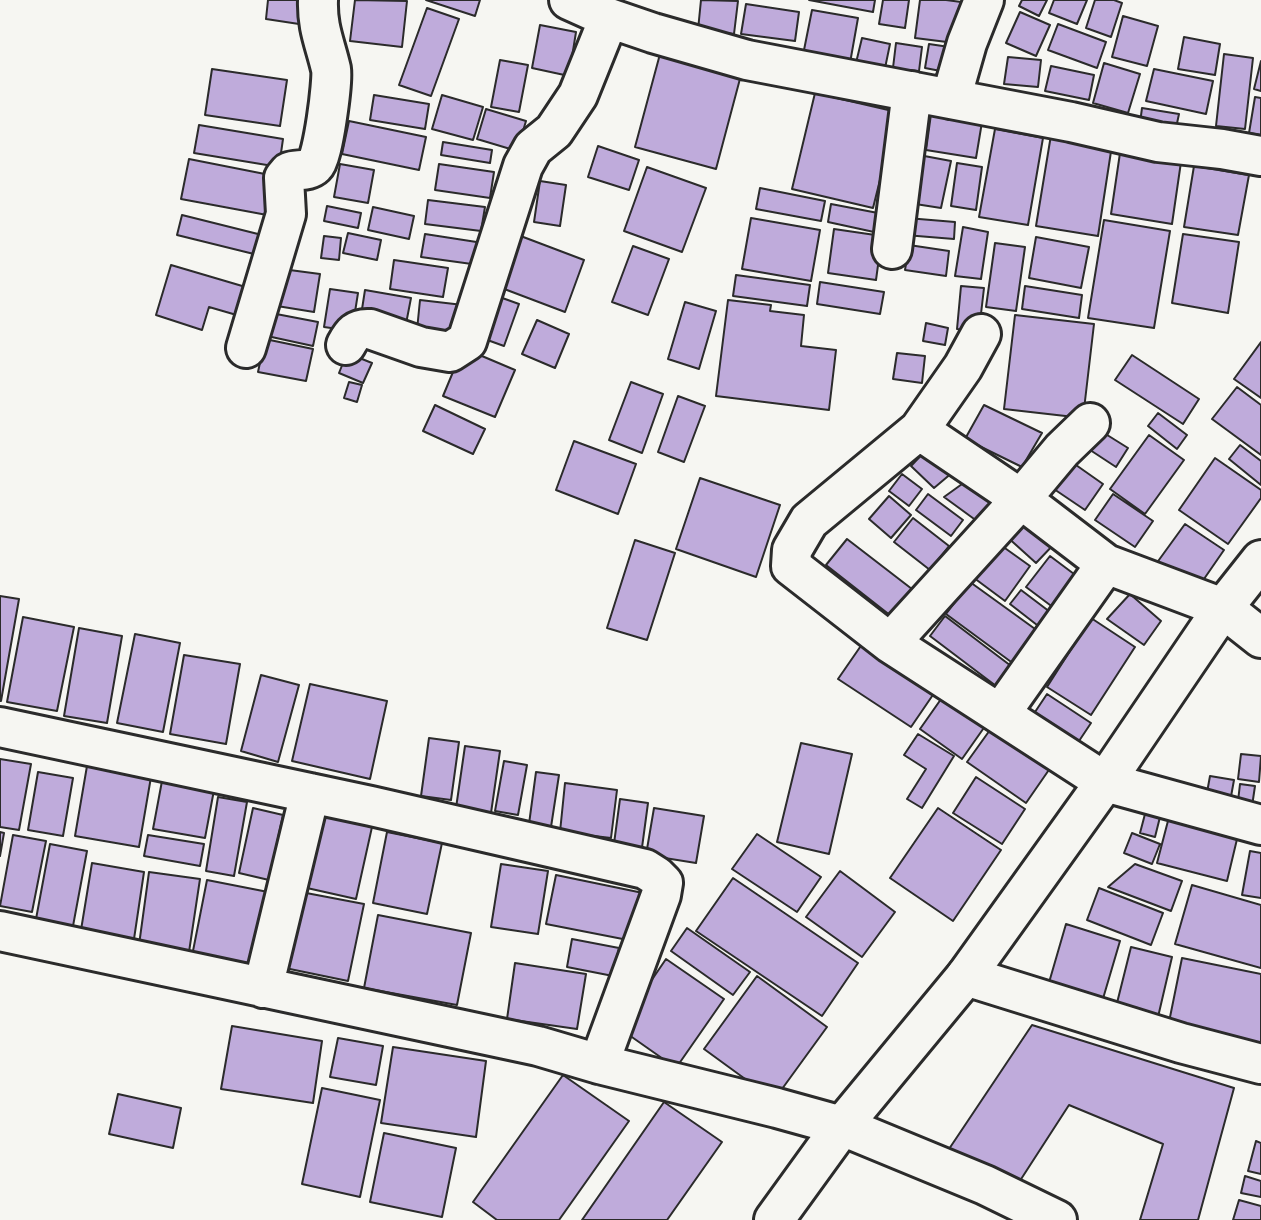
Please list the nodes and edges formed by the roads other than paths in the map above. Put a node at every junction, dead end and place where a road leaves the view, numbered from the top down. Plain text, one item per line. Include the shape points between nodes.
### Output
1 (318, 0) edge
2 (569, 0) edge
3 (984, 0) edge
4 (653, 17) edge
5 (609, 18) junction
6 (912, 91) junction
7 (951, 99) junction
8 (1261, 156) edge
9 (892, 249) dead end
10 (981, 334) dead end
11 (346, 345) dead end
12 (246, 348) dead end
13 (1090, 423) dead end
14 (919, 430) junction
15 (1021, 499) junction
16 (1261, 560) edge
17 (1106, 564) junction
18 (1223, 608) junction
19 (1261, 638) edge
20 (890, 643) junction
21 (999, 714) junction
22 (0, 727) edge
23 (1105, 782) junction
24 (310, 793) junction
25 (1261, 825) edge
26 (0, 931) edge
27 (966, 976) junction
28 (263, 988) junction
29 (1261, 1064) edge
30 (599, 1065) junction
31 (842, 1126) junction
32 (774, 1220) edge
33 (1057, 1220) edge

1 - 12 street via 321,37 331,71 322,147 315,166 289,172 284,178 286,214
2 - 5 street
3 - 7 street
4 - 5 street
4 - 6 street via 747,60
5 - 11 street via 578,95 560,124 533,148 523,166 467,341 450,352 363,329 352,334
6 - 7 street
6 - 9 street
7 - 8 street via 1158,142
10 - 14 street
13 - 15 street
14 - 15 street
14 - 20 street via 810,522 792,550 795,570
15 - 17 street
15 - 20 street
16 - 18 street
17 - 18 street
17 - 21 street
18 - 19 street
18 - 23 street
20 - 21 street
21 - 23 street
22 - 24 street
23 - 25 street
23 - 27 street
24 - 28 street
24 - 30 street via 645,869 656,876 663,883 661,895
26 - 28 street
27 - 29 street
27 - 31 street
28 - 30 street via 538,1046
30 - 31 street
31 - 32 street
31 - 33 street

